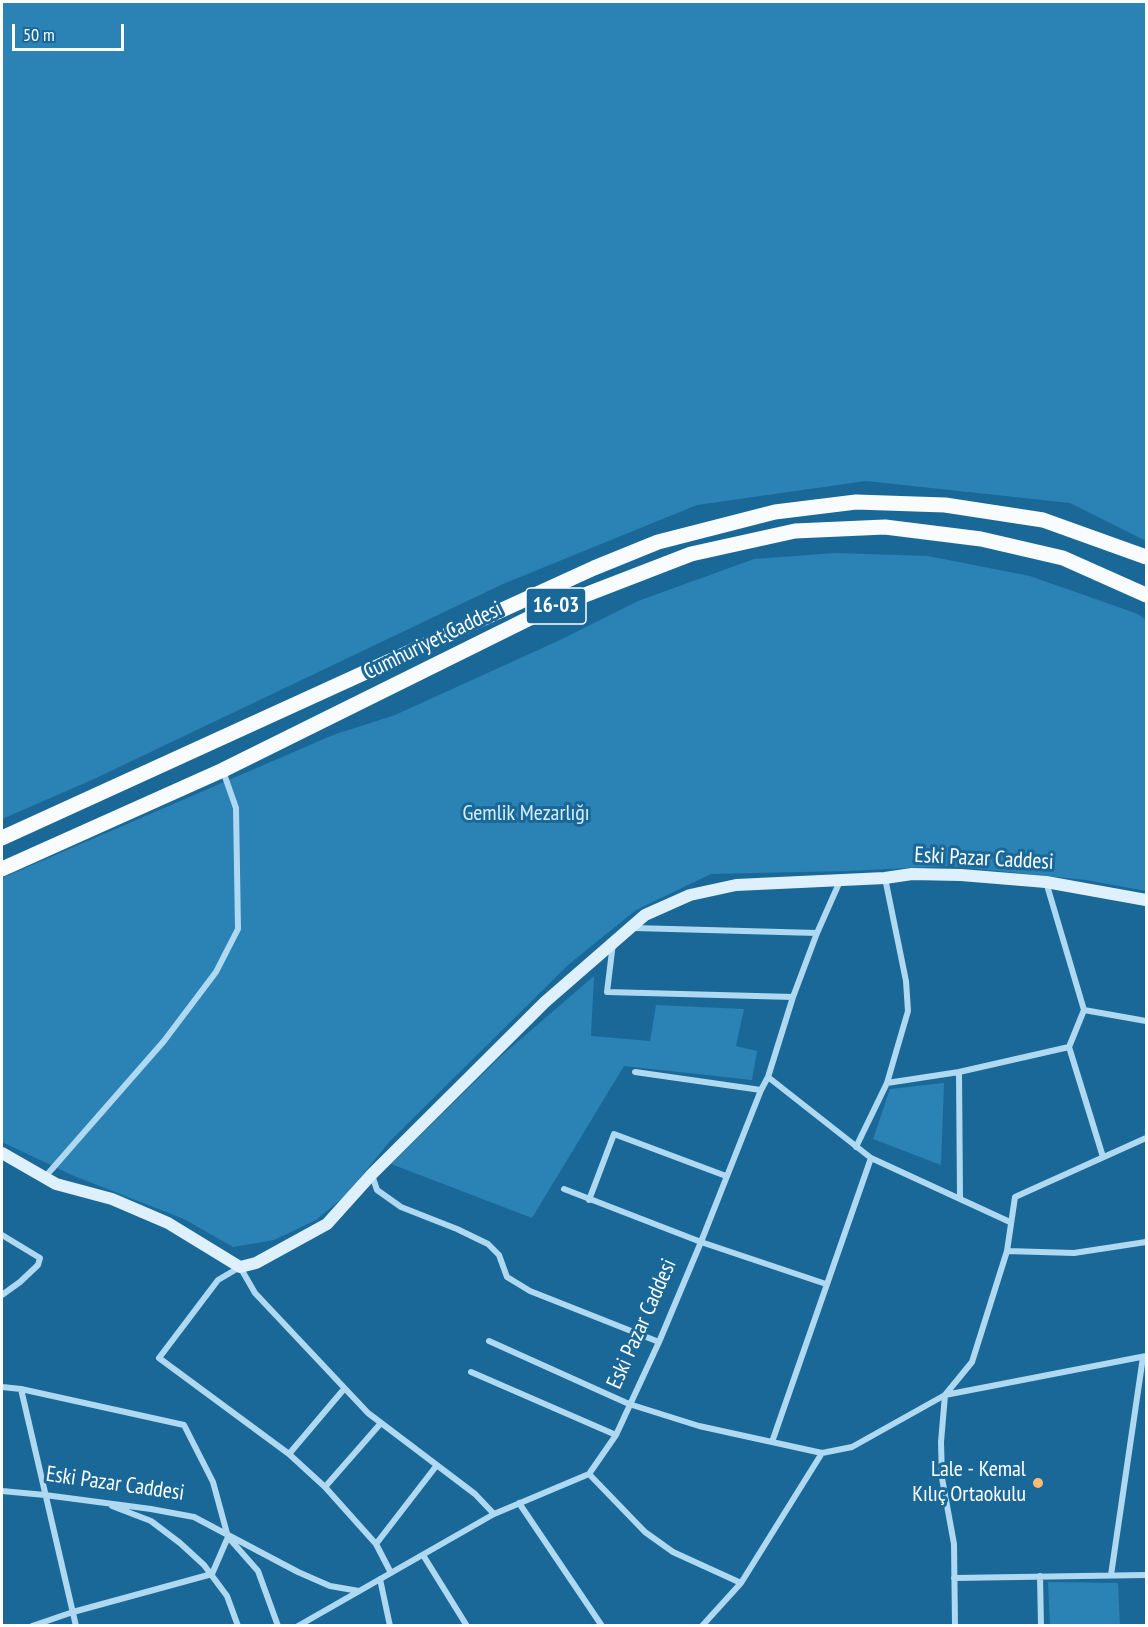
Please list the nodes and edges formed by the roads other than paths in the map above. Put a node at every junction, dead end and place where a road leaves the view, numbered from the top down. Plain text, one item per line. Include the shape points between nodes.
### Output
1 (1146, 557) edge
2 (1146, 595) edge
3 (223, 770) junction
4 (2, 838) edge
5 (2, 869) edge
6 (885, 878) junction
7 (840, 880) junction
8 (1046, 882) junction
9 (1146, 900) edge
10 (630, 928) junction
11 (817, 933) junction
12 (613, 943) junction
13 (793, 997) junction
14 (1083, 1010) junction
15 (1146, 1022) edge
16 (1069, 1047) junction
17 (635, 1072) dead end
18 (959, 1072) junction
19 (768, 1077) junction
20 (887, 1083) junction
21 (761, 1089) junction
22 (1146, 1138) edge
23 (856, 1147) junction
24 (2, 1153) edge
25 (1103, 1157) junction
26 (871, 1158) junction
27 (372, 1174) junction
28 (726, 1176) junction
29 (44, 1178) junction
30 (564, 1190) dead end
31 (960, 1198) junction
32 (589, 1200) junction
33 (1010, 1222) junction
34 (2, 1235) edge
35 (701, 1242) junction
36 (1146, 1242) edge
37 (1007, 1251) junction
38 (240, 1267) junction
39 (826, 1284) junction
40 (2, 1295) edge
41 (489, 1341) dead end
42 (659, 1342) junction
43 (1145, 1356) edge
44 (471, 1372) dead end
45 (2, 1387) edge
46 (21, 1389) junction
47 (344, 1389) junction
48 (945, 1395) junction
49 (629, 1404) junction
50 (381, 1423) junction
51 (616, 1435) junction
52 (772, 1442) junction
53 (289, 1454) junction
54 (822, 1454) junction
55 (437, 1466) junction
56 (589, 1474) junction
57 (325, 1487) junction
58 (2, 1491) edge
59 (45, 1494) junction
60 (103, 1503) junction
61 (519, 1503) junction
62 (494, 1514) junction
63 (228, 1537) junction
64 (376, 1544) junction
65 (423, 1555) junction
66 (391, 1573) junction
67 (212, 1574) junction
68 (1111, 1575) junction
69 (1146, 1575) edge
70 (1040, 1576) junction
71 (954, 1578) junction
72 (380, 1579) junction
73 (741, 1583) junction
74 (360, 1591) junction
75 (73, 1612) junction
76 (32, 1626) edge
77 (76, 1626) edge
78 (238, 1626) edge
79 (278, 1626) edge
80 (298, 1626) edge
81 (390, 1626) edge
82 (467, 1626) edge
83 (602, 1626) edge
84 (702, 1626) edge
85 (955, 1626) edge
86 (1041, 1626) edge

1 - 4 main road, Cumhuriyet Caddesi / 16-03 via 1043,520 945,505 856,502 775,512 658,542 594,567
2 - 3 main road, Cumhuriyet Caddesi / 16-03 via 1063,558 981,539 885,527 795,531 691,554 546,610
3 - 5 main road, Cumhuriyet Caddesi / 16-03
3 - 29 street via 236,808 238,929 216,972 164,1041
6 - 7 street, Eski Pazar Caddesi
6 - 8 street, Eski Pazar Caddesi via 961,875
6 - 20 street via 908,1002 907,1019
7 - 10 street via 736,885 702,892 645,915
7 - 11 street, Eski Pazar Caddesi
8 - 9 street, Eski Pazar Caddesi
8 - 14 street
10 - 11 street
10 - 12 street
11 - 13 street, Eski Pazar Caddesi
12 - 13 street via 607,992
12 - 27 street via 545,1002
13 - 19 street, Eski Pazar Caddesi
14 - 15 street
14 - 16 street
16 - 18 street
16 - 25 street
17 - 21 street
18 - 20 street
18 - 31 street
19 - 21 street, Eski Pazar Caddesi
19 - 23 street
20 - 23 street
21 - 28 street, Eski Pazar Caddesi
22 - 25 street
23 - 26 street
24 - 29 street
25 - 33 street via 1015,1197
26 - 31 street
26 - 39 street
27 - 38 street via 327,1224 256,1263
27 - 42 street via 377,1190 401,1208 458,1228 488,1244 499,1255 507,1277 530,1291
28 - 32 street via 614,1134
28 - 35 street, Eski Pazar Caddesi
29 - 38 street via 112,1199 168,1223
30 - 32 street
31 - 33 street
32 - 35 street
33 - 37 street
34 - 40 street via 40,1258 38,1265
35 - 39 street
35 - 42 street, Eski Pazar Caddesi
36 - 37 street via 1074,1253
37 - 48 street via 972,1362
38 - 47 street via 255,1293
38 - 53 street via 218,1280 159,1358
39 - 52 street
41 - 49 street
42 - 49 street, Eski Pazar Caddesi
43 - 48 street
43 - 68 street
44 - 51 street
45 - 46 street
46 - 59 street
46 - 63 street via 184,1425 213,1482
47 - 50 street
47 - 53 street
48 - 54 street via 852,1447
48 - 71 street via 942,1478 954,1544
49 - 51 street, Eski Pazar Caddesi
49 - 52 street via 699,1426
50 - 55 street
50 - 57 street
51 - 56 street, Eski Pazar Caddesi
52 - 54 street
53 - 57 street
54 - 73 street
55 - 62 street via 475,1494
55 - 64 street
56 - 61 street
56 - 73 street via 645,1532 673,1552
57 - 64 street
58 - 59 street, Eski Pazar Caddesi
59 - 60 street, Eski Pazar Caddesi
59 - 75 street
60 - 63 street, Eski Pazar Caddesi via 194,1517
60 - 67 street via 150,1521
61 - 62 street
61 - 83 street
62 - 65 street
63 - 67 street
63 - 74 street, Eski Pazar Caddesi via 330,1586
63 - 79 street via 258,1571
64 - 66 street
65 - 66 street
65 - 82 street
66 - 72 street
67 - 75 street
67 - 78 street via 227,1596
68 - 69 street
68 - 70 street
70 - 71 street
70 - 86 street
71 - 85 street
72 - 74 street
72 - 81 street
73 - 84 street
74 - 80 street
75 - 76 street
75 - 77 street

